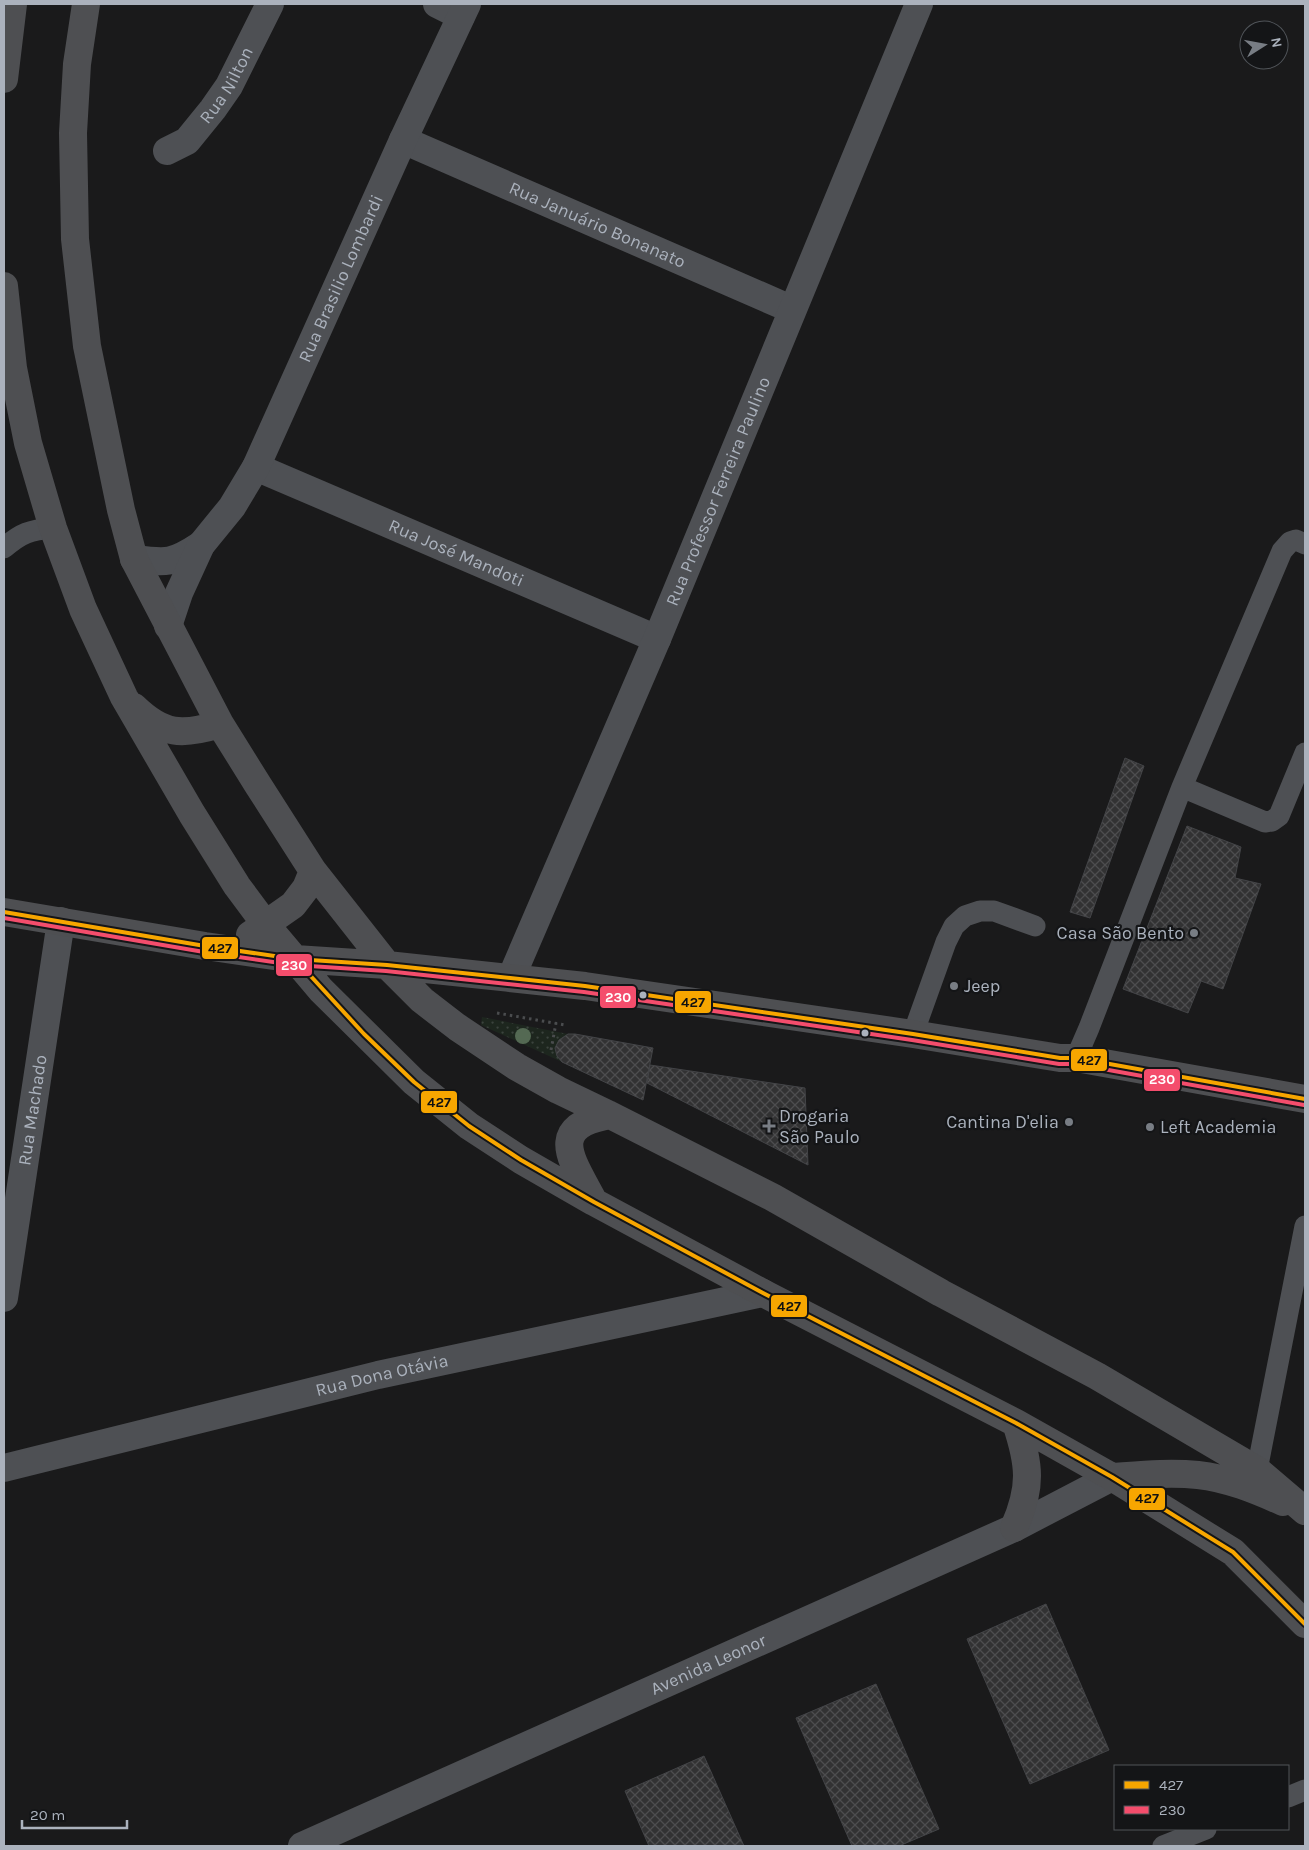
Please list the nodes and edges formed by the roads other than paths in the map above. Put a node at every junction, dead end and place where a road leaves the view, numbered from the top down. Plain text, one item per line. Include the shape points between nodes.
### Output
1 (13, 4) edge
2 (86, 4) edge
3 (270, 4) edge
4 (437, 4) edge
5 (919, 4) edge
6 (464, 10) edge
7 (4, 79) edge
8 (403, 140) junction
9 (167, 151) dead end
10 (4, 286) edge
11 (791, 309) junction
12 (256, 467) junction
13 (53, 528) junction
14 (1305, 544) edge
15 (201, 546) junction
16 (4, 548) edge
17 (134, 559) junction
18 (168, 626) junction
19 (657, 639) junction
20 (124, 697) junction
21 (220, 724) junction
22 (1305, 753) edge
23 (1182, 788) junction
24 (313, 871) junction
25 (4, 912) edge
26 (61, 921) junction
27 (266, 925) junction
28 (1035, 926) dead end
29 (228, 949) junction
30 (295, 960) junction
31 (387, 965) junction
32 (511, 978) junction
33 (913, 1034) junction
34 (1076, 1058) junction
35 (1305, 1099) edge
36 (610, 1115) junction
37 (594, 1202) junction
38 (1305, 1226) edge
39 (762, 1293) junction
40 (4, 1298) edge
41 (1016, 1423) junction
42 (4, 1468) edge
43 (1257, 1470) junction
44 (1112, 1477) junction
45 (1305, 1511) edge
46 (1014, 1528) junction
47 (1305, 1624) edge
48 (1305, 1790) edge
49 (1289, 1796) edge
50 (1203, 1830) edge
51 (302, 1846) edge
52 (1162, 1846) edge

1 - 7 main road
2 - 17 main road via 77,64 73,133 75,239 89,354 116,491
3 - 9 street, Rua Nilton via 229,86 213,109 187,141
4 - 6 street
5 - 11 street, Rua Professor Ferreira Paulino
6 - 8 street, Rua Brasilio Lombardi
8 - 11 street, Rua Januário Bonanato
8 - 12 street, Rua Brasilio Lombardi
10 - 13 main road via 13,368 28,443
11 - 19 street, Rua Professor Ferreira Paulino
12 - 15 street, Rua Brasilio Lombardi via 232,507
12 - 19 street, Rua José Mandoti
13 - 16 lane via 35,529 18,536
13 - 20 main road via 83,609
14 - 23 lane via 1296,540 1290,542 1282,552
15 - 17 street, Rua Brasilio Lombardi via 182,558 165,562
15 - 18 street, Rua Brasilio Lombardi
17 - 18 main road
18 - 21 main road
19 - 32 street, Rua Professor Ferreira Paulino
20 - 21 main road via 155,724 171,730 190,732
20 - 27 main road via 192,814
21 - 24 main road
22 - 23 lane via 1279,816 1269,822
23 - 34 lane
24 - 27 main road via 306,888 293,905
24 - 31 main road
25 - 26 main road
26 - 29 main road
26 - 40 street, Rua Machado
27 - 29 main road
27 - 30 main road
28 - 33 lane via 994,910 965,916 954,926 946,942
29 - 30 main road
30 - 31 main road
30 - 37 main road via 414,1082 469,1126
31 - 32 main road
31 - 36 main road via 422,1000 518,1068
32 - 33 main road
33 - 34 main road
34 - 35 main road
36 - 37 main road via 594,1118 572,1131 570,1149 574,1164
36 - 43 main road via 772,1197 941,1293 1097,1376
37 - 39 main road
38 - 43 lane
39 - 41 main road
39 - 42 street, Rua Dona Otávia via 378,1375
41 - 44 main road
41 - 46 main road via 1028,1484
43 - 45 main road
44 - 45 main road via 1198,1475 1246,1487
44 - 46 street, Avenida Leonor
44 - 47 main road via 1233,1552
46 - 51 street, Avenida Leonor
48 - 49 lane
50 - 52 lane

